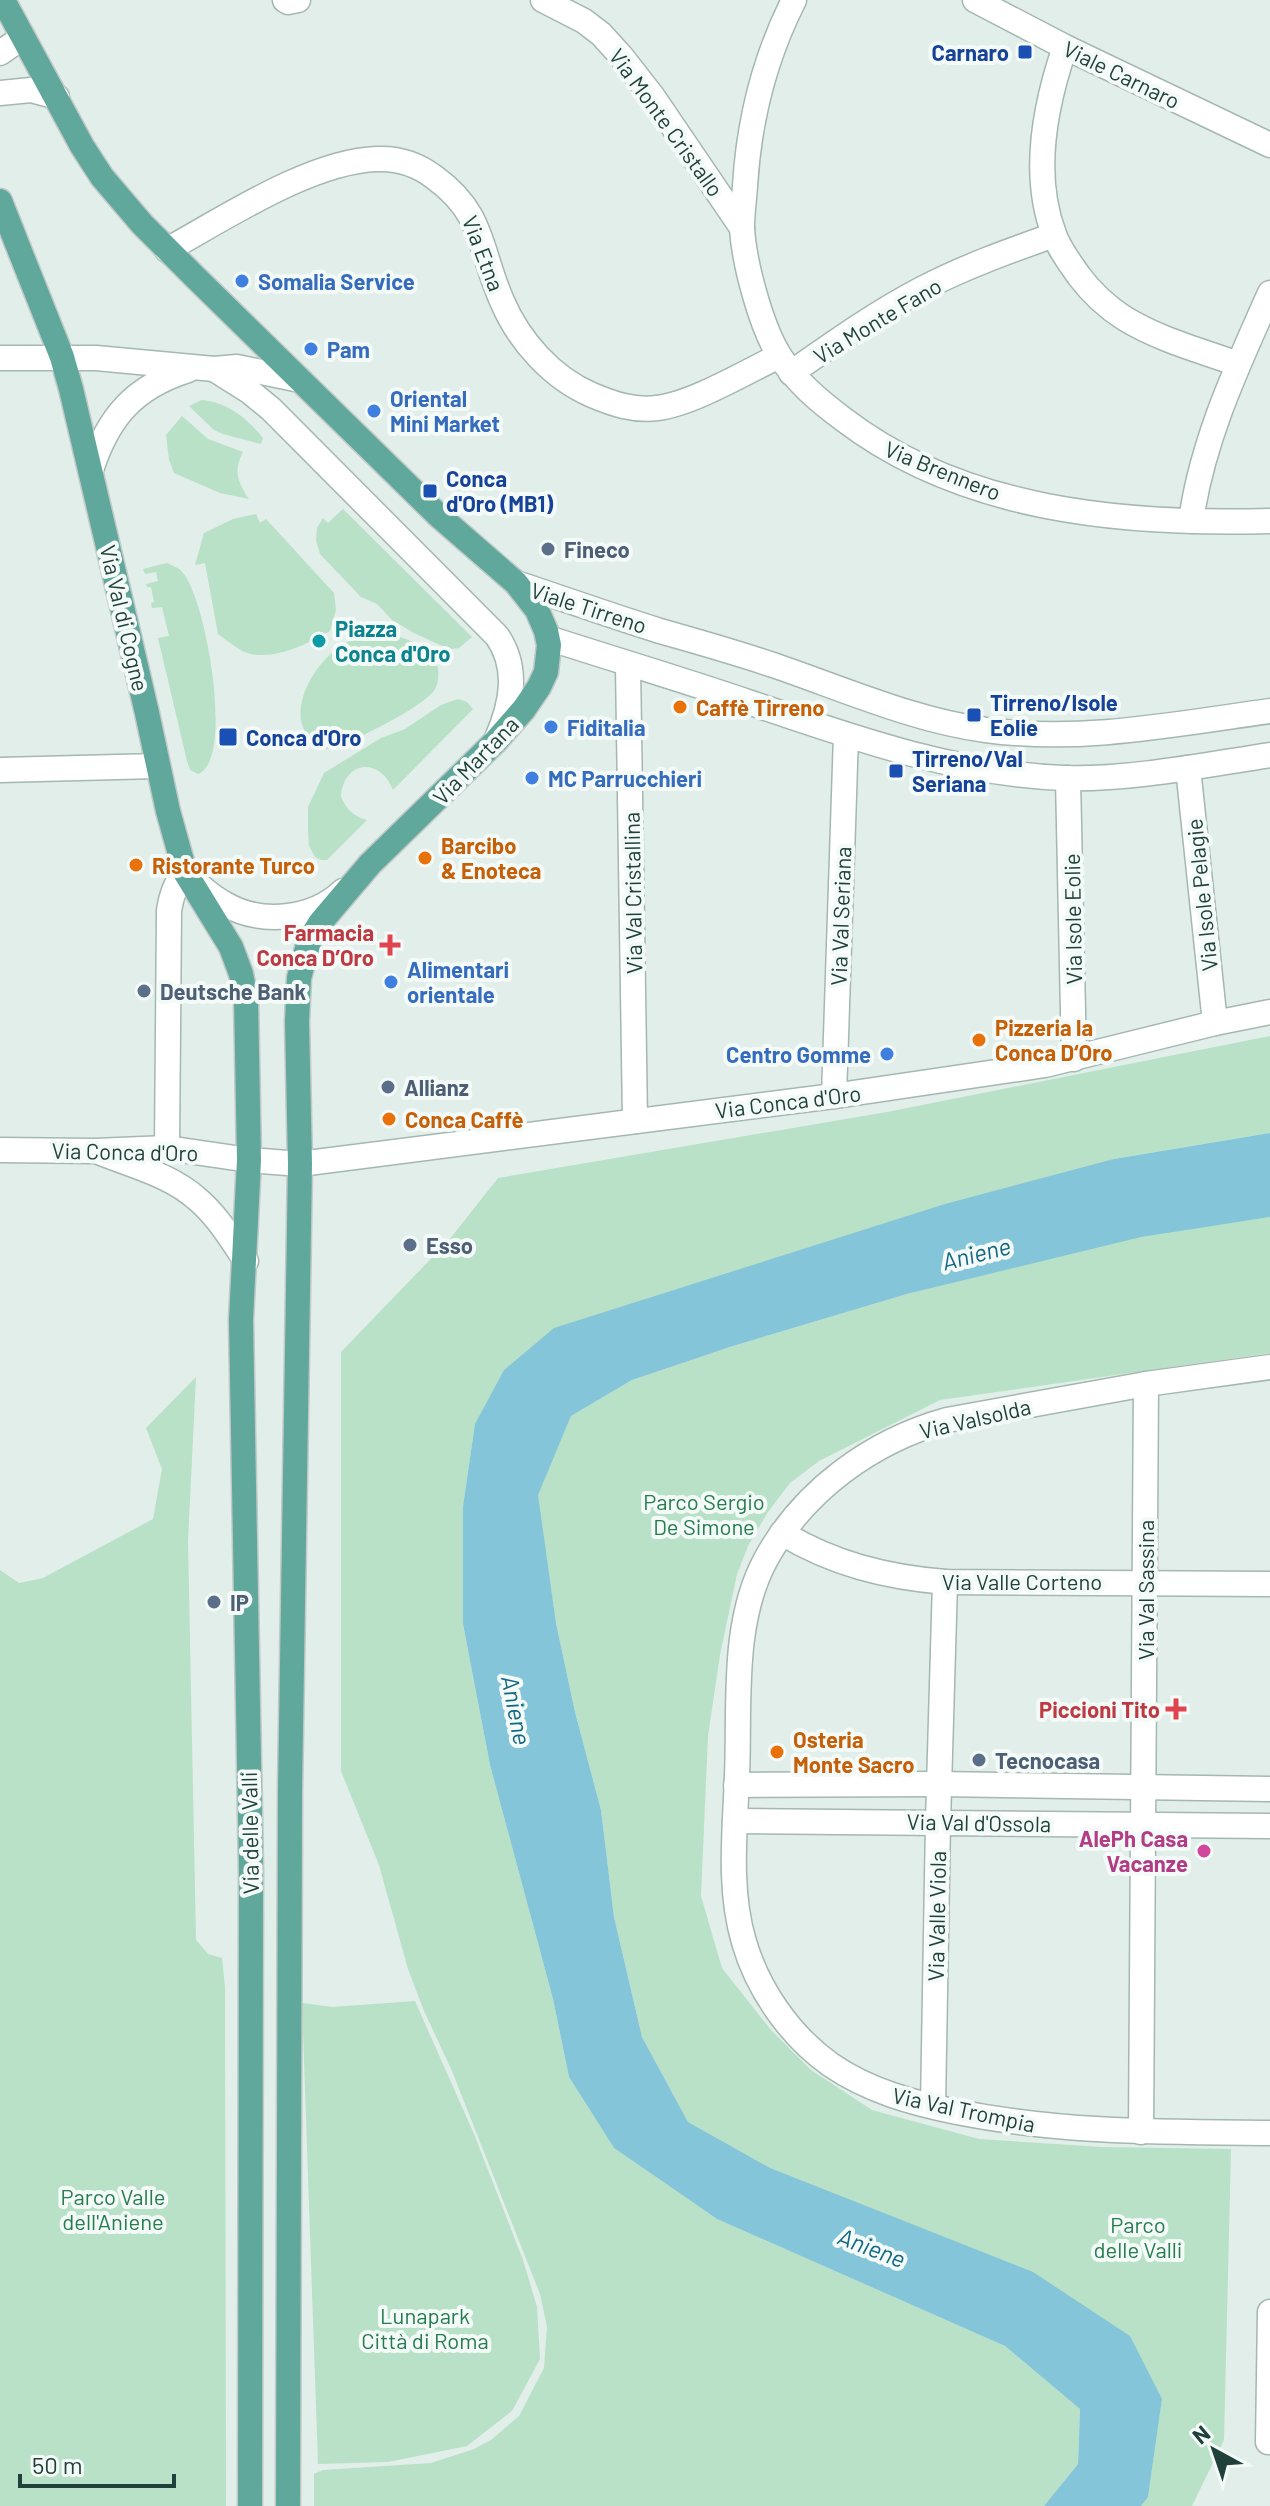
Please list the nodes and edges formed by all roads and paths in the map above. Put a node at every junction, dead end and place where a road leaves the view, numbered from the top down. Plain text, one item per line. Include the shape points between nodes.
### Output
1 (3, 0) edge
2 (543, 0) edge
3 (794, 0) edge
4 (975, 0) edge
5 (23, 37) junction
6 (1065, 47) junction
7 (0, 53) edge
8 (0, 93) edge
9 (57, 97) junction
10 (1270, 145) edge
11 (0, 201) edge
12 (742, 228) junction
13 (1054, 235) junction
14 (167, 250) junction
15 (1270, 293) edge
16 (62, 357) junction
17 (0, 358) edge
18 (785, 364) junction
19 (1238, 364) junction
20 (208, 368) junction
21 (300, 380) junction
22 (91, 470) junction
23 (1191, 521) junction
24 (1270, 521) edge
25 (516, 583) junction
26 (548, 638) junction
27 (628, 665) junction
28 (1270, 711) edge
29 (846, 735) junction
30 (496, 741) junction
31 (1270, 755) edge
32 (157, 766) junction
33 (1188, 768) junction
34 (0, 770) edge
35 (1068, 778) junction
36 (370, 864) junction
37 (185, 872) junction
38 (1270, 1012) edge
39 (1215, 1023) junction
40 (1074, 1059) junction
41 (834, 1096) junction
42 (635, 1121) junction
43 (167, 1148) junction
44 (0, 1150) edge
45 (95, 1151) junction
46 (249, 1160) junction
47 (300, 1164) junction
48 (246, 1261) junction
49 (1270, 1367) edge
50 (1146, 1384) junction
51 (782, 1533) junction
52 (945, 1582) junction
53 (1145, 1582) junction
54 (1270, 1584) edge
55 (939, 1784) junction
56 (736, 1785) junction
57 (1142, 1788) junction
58 (1270, 1789) edge
59 (735, 1821) junction
60 (938, 1822) junction
61 (1143, 1824) junction
62 (1270, 1826) edge
63 (933, 2106) junction
64 (1141, 2132) junction
65 (1270, 2133) edge
66 (1270, 2312) edge
67 (1269, 2442) edge
68 (250, 2506) edge
69 (288, 2506) edge

1 - 5 main road, Viale Tirreno
2 - 12 street, Via Monte Cristallo via 584,21 621,56
3 - 12 street, Via Brennero via 759,91 746,163
4 - 6 street, Viale Carnaro
5 - 7 street
5 - 9 main road, Viale Tirreno
6 - 10 street, Viale Carnaro
6 - 13 street via 1043,147 1044,191
8 - 9 street via 31,90
9 - 14 main road, Viale Tirreno via 97,171
11 - 16 main road
12 - 18 street, Via Brennero via 767,331
13 - 18 street, Via Monte Fano via 922,289
13 - 19 street via 1084,283 1121,316 1161,338
14 - 18 street, Via Etna via 320,172 365,160 396,160 430,174 465,205 512,321 546,364 577,389 618,406 657,408
14 - 21 main road, Viale Tirreno
15 - 19 street
16 - 17 street
16 - 20 street
16 - 22 main road
18 - 23 street, Via Brennero via 873,442 935,472 1072,511
19 - 23 street via 1200,468
20 - 21 street via 243,368
20 - 22 street via 149,385 130,401 105,435
20 - 30 street via 271,409 497,636 509,660 512,688
21 - 25 main road, Viale Tirreno
22 - 32 main road, Via Val di Cogne
23 - 24 street, Via Brennero
25 - 26 main road via 537,610
25 - 28 street, Viale Tirreno via 902,709 985,730 1098,732
26 - 27 street, Viale Tirreno
26 - 30 main road, Via Martana via 542,681
27 - 29 street, Viale Tirreno
27 - 42 street, Via Val Cristallina
29 - 35 street, Viale Tirreno via 965,767
29 - 41 street, Via Val Seriana
30 - 36 main road, Via Martana
31 - 33 street, Viale Tirreno
32 - 34 street
32 - 37 main road
33 - 35 street, Viale Tirreno
33 - 39 street, Via Isole Pelagie
35 - 40 street, Via Isole Eolie
36 - 37 street via 325,904 279,917 236,910
36 - 47 main road via 313,934 300,971
37 - 43 street via 169,911
37 - 46 main road via 231,947 243,982
38 - 39 street, Via Conca d'Oro
39 - 40 street, Via Conca d'Oro
40 - 41 street, Via Conca d'Oro
41 - 42 street, Via Conca d'Oro
42 - 47 street, Via Conca d'Oro
43 - 45 street, Via Conca d'Oro
43 - 46 street, Via Conca d'Oro
44 - 45 street, Via Conca d'Oro
45 - 48 street via 190,1192
46 - 47 street
46 - 48 main road, Via delle Valli
47 - 69 main road, Via delle Valli via 290,1791
48 - 68 main road, Via delle Valli via 241,1320 251,1871
49 - 50 street, Via Valsolda
50 - 51 street, Via Valsolda via 920,1428 842,1472 805,1503
50 - 53 street, Via Val Sassina
51 - 52 street, Via Valle Corteno via 854,1567
51 - 56 street, Via Valsolda via 759,1573 747,1610
52 - 53 street, Via Valle Corteno
52 - 55 street, Via Valle Viola
53 - 54 street, Via Valle Corteno
53 - 57 street, Via Val Sassina
55 - 56 street, Via Val d'Ossola
55 - 57 street, Via Val d'Ossola
55 - 60 street, Via Valle Viola
56 - 59 street, Via Val Trompia
57 - 58 street, Via Val d'Ossola
57 - 61 street, Via Val Sassina
59 - 60 street, Via Val d'Ossola
59 - 63 street, Via Val Trompia via 740,1925 772,2003 809,2046 839,2070 876,2089
60 - 61 street, Via Val d'Ossola
60 - 63 street, Via Valle Viola
61 - 62 street, Via Val d'Ossola
61 - 64 street, Via Val Sassina
63 - 64 street, Via Val Trompia via 1040,2126
64 - 65 street, Via Val Trompia
66 - 67 street

